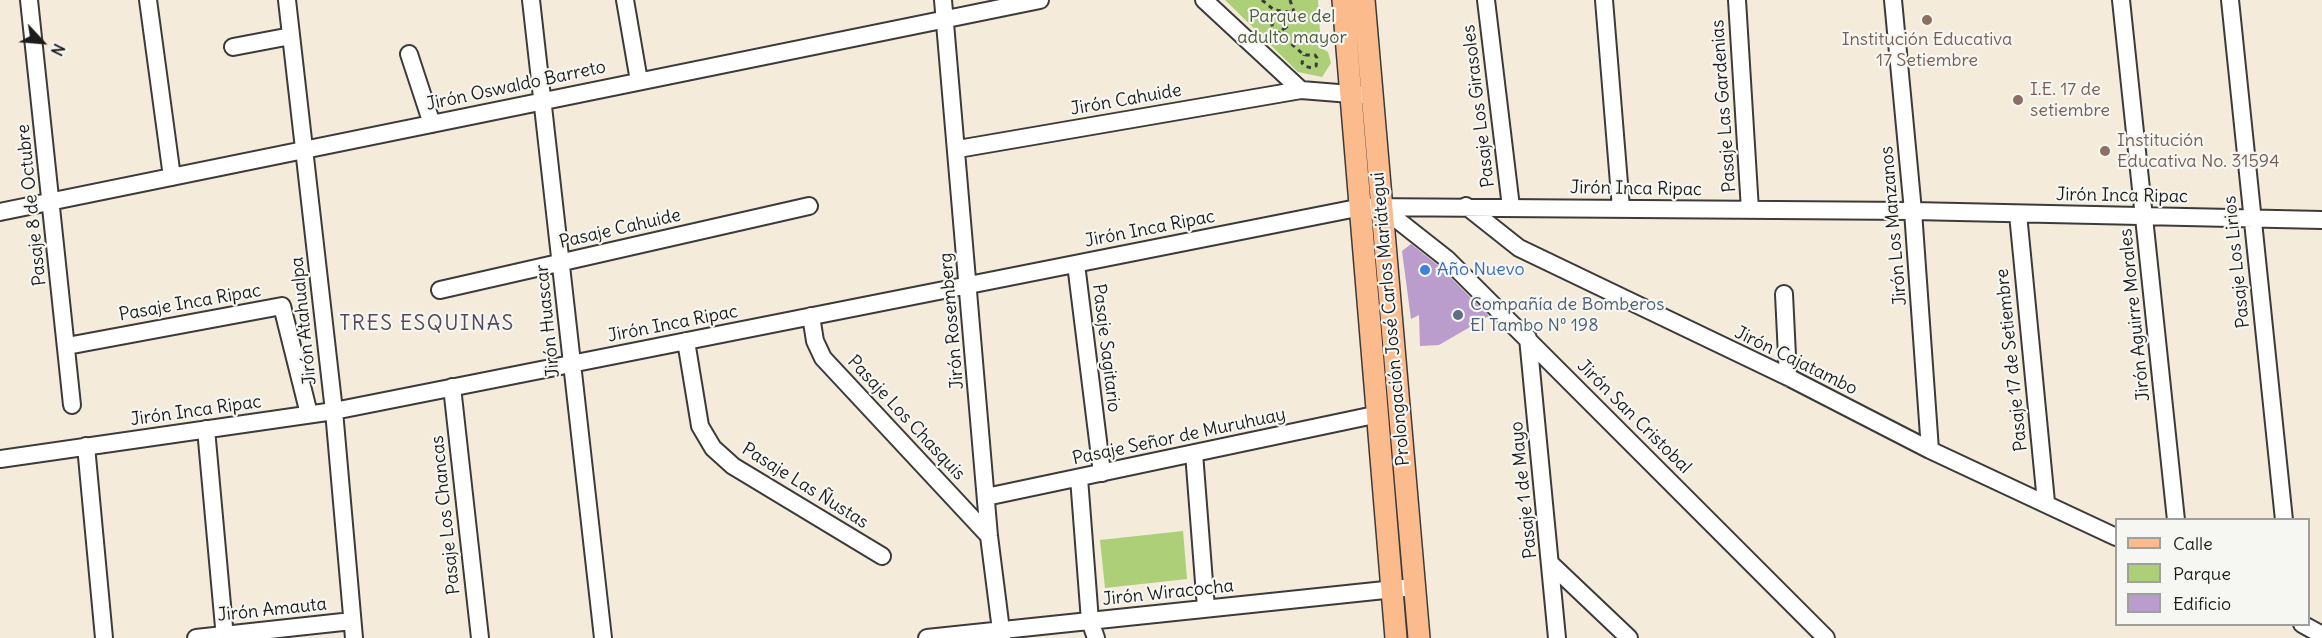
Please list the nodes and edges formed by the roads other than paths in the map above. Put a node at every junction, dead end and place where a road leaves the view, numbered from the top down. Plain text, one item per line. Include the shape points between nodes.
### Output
1 (29, 0) edge
2 (148, 0) edge
3 (287, 0) edge
4 (531, 0) edge
5 (625, 0) edge
6 (944, 0) edge
7 (1040, 0) edge
8 (1204, 0) edge
9 (1343, 0) edge
10 (1364, 0) edge
11 (1486, 0) edge
12 (1604, 0) edge
13 (1737, 0) edge
14 (1893, 0) edge
15 (2121, 0) edge
16 (2230, 0) edge
17 (945, 18) junction
18 (291, 36) junction
19 (233, 47) dead end
20 (409, 54) dead end
21 (639, 81) junction
22 (1300, 90) junction
23 (1362, 95) junction
24 (542, 101) junction
25 (432, 124) junction
26 (958, 148) junction
27 (304, 150) junction
28 (172, 177) junction
29 (51, 201) junction
30 (809, 206) dead end
31 (1466, 206) junction
32 (1372, 207) junction
33 (1511, 207) junction
34 (1621, 208) junction
35 (1750, 210) junction
36 (1913, 211) junction
37 (0, 212) edge
38 (2018, 214) junction
39 (2144, 216) junction
40 (2252, 217) junction
41 (2322, 220) edge
42 (561, 262) junction
43 (1076, 264) junction
44 (969, 285) junction
45 (440, 290) dead end
46 (1784, 294) dead end
47 (811, 316) junction
48 (1528, 338) junction
49 (686, 341) junction
50 (67, 346) junction
51 (572, 363) junction
52 (1788, 377) junction
53 (452, 387) junction
54 (72, 405) dead end
55 (334, 411) junction
56 (309, 414) junction
57 (1379, 414) junction
58 (206, 429) junction
59 (86, 446) junction
60 (1930, 450) junction
61 (1194, 453) junction
62 (0, 459) edge
63 (1102, 473) junction
64 (1079, 478) junction
65 (986, 497) junction
66 (2046, 502) junction
67 (2176, 518) edge
68 (2284, 518) edge
69 (989, 536) junction
70 (2115, 536) edge
71 (882, 556) dead end
72 (1551, 564) junction
73 (1414, 586) junction
74 (1393, 589) junction
75 (1206, 608) junction
76 (1090, 621) junction
77 (2306, 626) edge
78 (353, 630) edge
79 (1001, 634) edge
80 (2322, 635) edge
81 (225, 636) edge
82 (104, 638) edge
83 (196, 638) edge
84 (480, 638) edge
85 (603, 638) edge
86 (927, 638) edge
87 (1096, 638) edge
88 (1396, 638) edge
89 (1419, 638) edge
90 (1557, 638) edge
91 (1629, 638) edge
92 (1826, 638) edge

1 - 29 street, Pasaje 8 de Octubre
2 - 28 street
3 - 18 street, Jirón Atahualpa
4 - 24 street, Jirón Huascar
5 - 21 street
6 - 17 street, Jirón Rosemberg
7 - 17 street, Jirón Oswaldo Barreto
8 - 22 street
9 - 23 main road, Prolongación José Carlos Mariátegui
10 - 23 main road, Prolongación José Carlos Mariátegui
11 - 33 street, Pasaje Los Girasoles
12 - 34 street
13 - 35 street, Pasaje Las Gardenias
14 - 36 street, Jirón Los Manzanos
15 - 39 street, Jirón Aguirre Morales
16 - 40 street, Pasaje Los Lirios
17 - 21 street, Jirón Oswaldo Barreto
17 - 26 street, Jirón Rosemberg
18 - 19 street
18 - 27 street, Jirón Atahualpa
20 - 25 street
21 - 24 street, Jirón Oswaldo Barreto
22 - 23 street
22 - 26 street, Jirón Cahuide
23 - 32 main road, Prolongación José Carlos Mariátegui
24 - 25 street, Jirón Oswaldo Barreto
24 - 42 street, Jirón Huascar
25 - 27 street, Jirón Oswaldo Barreto
26 - 44 street, Jirón Rosemberg
27 - 28 street, Jirón Oswaldo Barreto
27 - 55 street, Jirón Atahualpa
28 - 29 street, Jirón Oswaldo Barreto
29 - 37 street, Jirón Oswaldo Barreto
29 - 50 street, Pasaje 8 de Octubre
30 - 42 street, Pasaje Cahuide
31 - 32 street, Jirón Inca Ripac
31 - 33 street, Jirón Inca Ripac
31 - 52 street, Jirón Cajatambo via 1519,248
32 - 43 street, Jirón Inca Ripac
32 - 48 street, Jirón San Cristobal via 1447,259
32 - 57 main road, Prolongación José Carlos Mariátegui
32 - 73 main road, Prolongación José Carlos Mariátegui
33 - 34 street, Jirón Inca Ripac
34 - 35 street, Jirón Inca Ripac
35 - 36 street, Jirón Inca Ripac
36 - 38 street, Jirón Inca Ripac
36 - 60 street, Jirón Los Manzanos
38 - 39 street, Jirón Inca Ripac
38 - 66 street, Pasaje 17 de Setiembre
39 - 40 street, Jirón Inca Ripac
39 - 67 street, Jirón Aguirre Morales
40 - 41 street, Jirón Inca Ripac
40 - 68 street, Pasaje Los Lirios
42 - 45 street, Pasaje Cahuide
42 - 51 street, Jirón Huascar
43 - 44 street, Jirón Inca Ripac
43 - 63 street, Pasaje Sagitario
44 - 47 street, Jirón Inca Ripac
44 - 65 street, Jirón Rosemberg
46 - 52 street
47 - 49 street, Jirón Inca Ripac
47 - 69 street, Pasaje Los Chasquis via 823,358
48 - 72 street, Pasaje 1 de Mayo
48 - 92 street, Jirón San Cristobal
49 - 51 street, Jirón Inca Ripac
49 - 71 street, Pasaje Las Ñustas via 700,426 713,448 733,466
50 - 54 street, Pasaje 8 de Octubre
50 - 56 street, Pasaje Inca Ripac via 282,306
51 - 53 street, Jirón Inca Ripac
51 - 85 street, Jirón Huascar
52 - 60 street, Jirón Cajatambo
53 - 55 street, Jirón Inca Ripac
53 - 84 street, Pasaje Los Chancas
55 - 56 street, Jirón Inca Ripac
55 - 78 street, Jirón Atahualpa
56 - 58 street, Jirón Inca Ripac
57 - 61 street, Pasaje Señor de Muruhuay
57 - 74 main road, Prolongación José Carlos Mariátegui
58 - 59 street, Jirón Inca Ripac
58 - 81 street
59 - 62 street, Jirón Inca Ripac
59 - 82 street
60 - 66 street, Jirón Cajatambo
61 - 63 street, Pasaje Señor de Muruhuay
61 - 75 street
63 - 64 street, Pasaje Señor de Muruhuay
64 - 65 street, Pasaje Señor de Muruhuay
64 - 76 street
65 - 69 street, Jirón Rosemberg
66 - 70 street, Jirón Cajatambo
69 - 79 street, Jirón Rosemberg
72 - 90 street, Pasaje 1 de Mayo
72 - 91 street
73 - 74 street, Jirón Wiracocha
73 - 89 main road, Prolongación José Carlos Mariátegui
74 - 75 street, Jirón Wiracocha
74 - 88 main road, Prolongación José Carlos Mariátegui
75 - 76 street, Jirón Wiracocha
76 - 79 street, Jirón Wiracocha
76 - 87 street
77 - 80 street
78 - 81 street, Jirón Amauta
79 - 86 street, Jirón Wiracocha
81 - 83 street, Jirón Amauta

